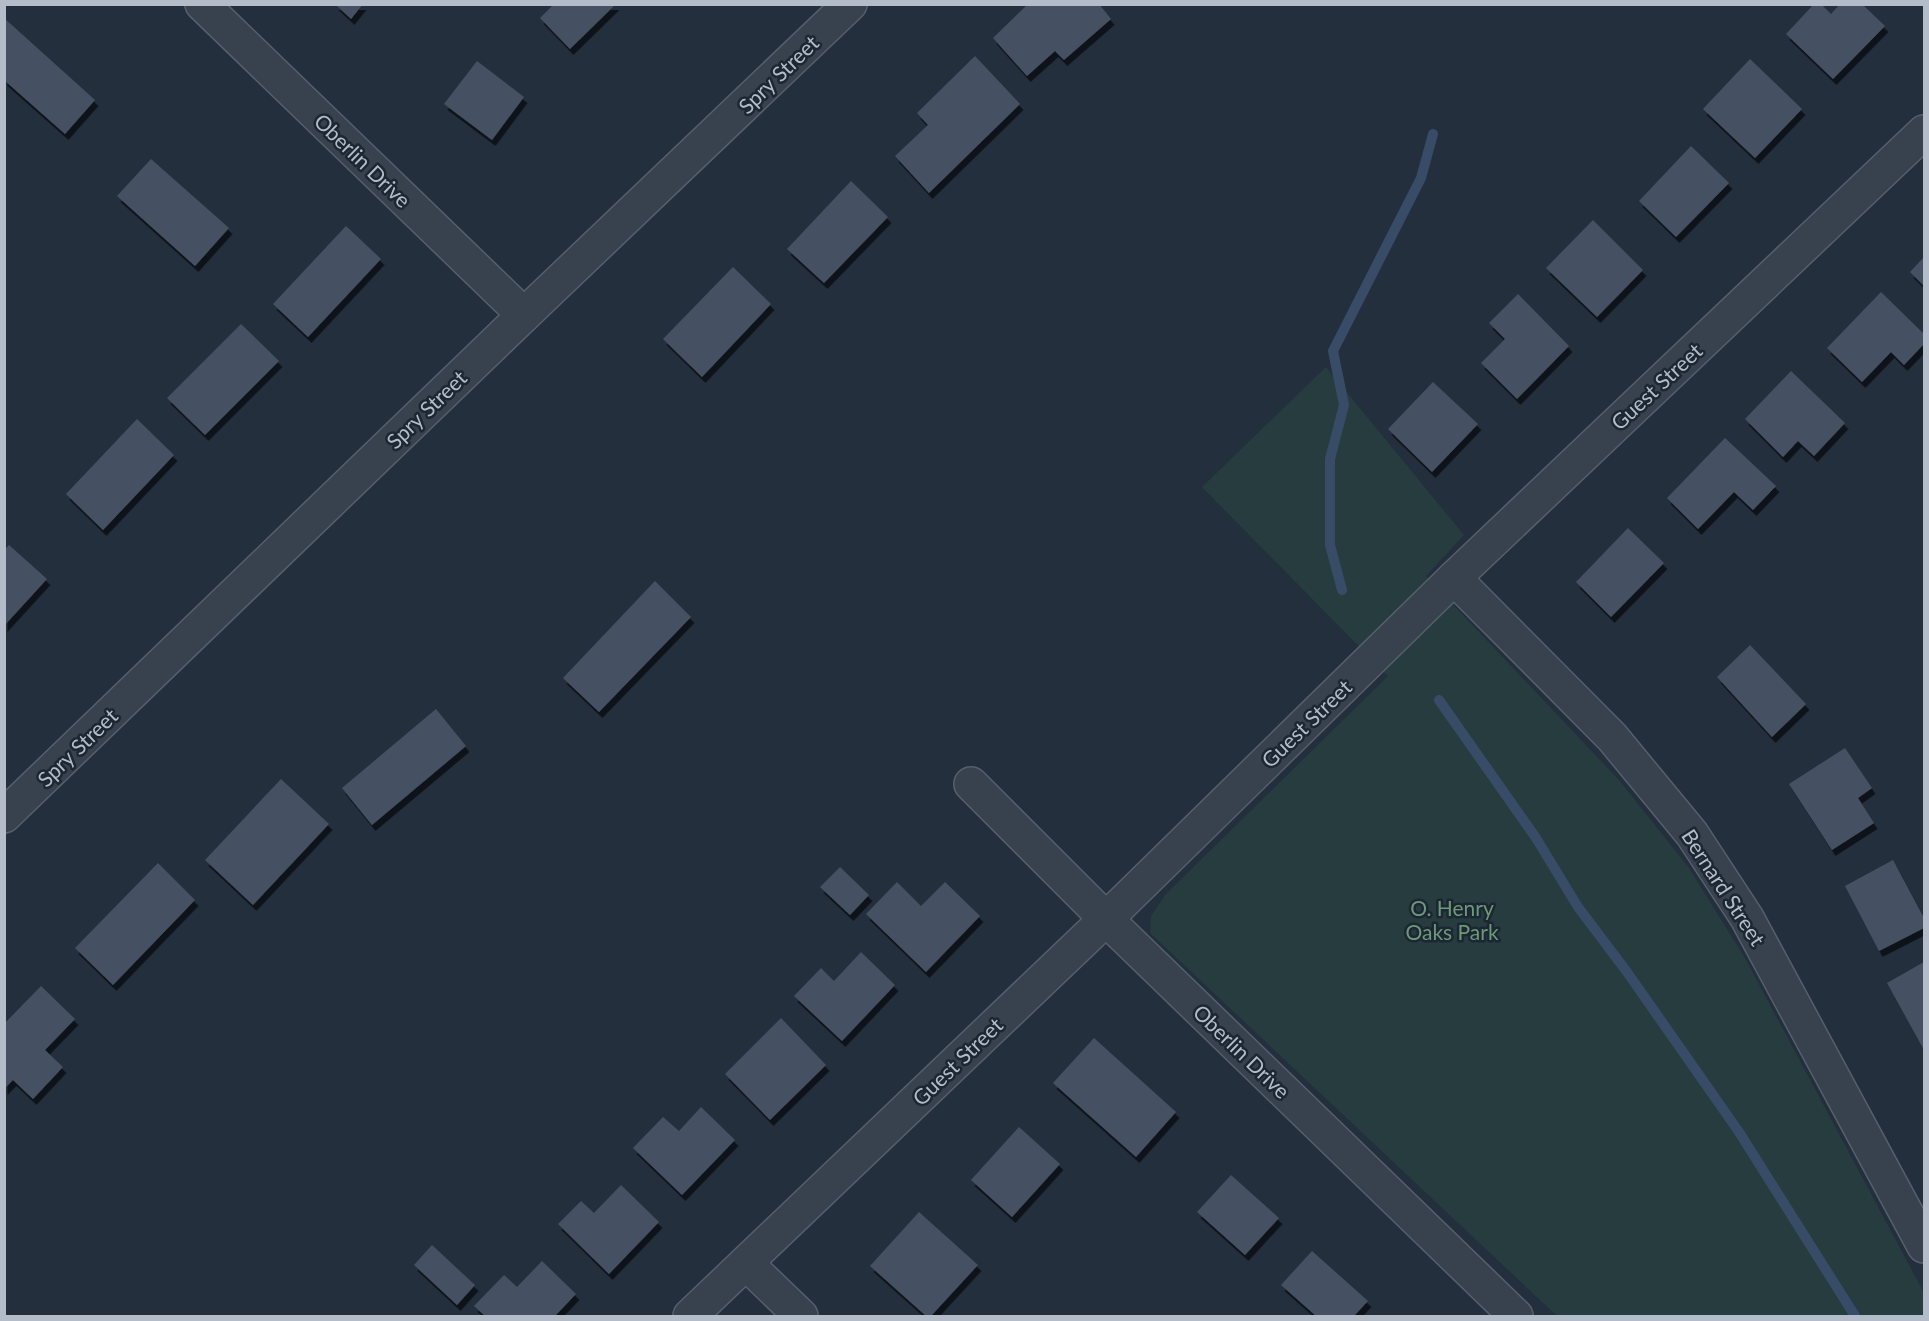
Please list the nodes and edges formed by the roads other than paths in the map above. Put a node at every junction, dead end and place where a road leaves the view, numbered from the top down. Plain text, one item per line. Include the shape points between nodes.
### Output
1 (202, 4) edge
2 (850, 4) edge
3 (1924, 132) edge
4 (524, 315) junction
5 (1454, 578) junction
6 (971, 784) dead end
7 (4, 816) edge
8 (1106, 919) junction
9 (1924, 1246) edge
10 (746, 1263) junction
11 (690, 1317) edge
12 (801, 1317) edge
13 (1516, 1317) edge

1 - 4 street, Oberlin Drive
2 - 4 street, Spry Street
3 - 5 street, Guest Street
4 - 7 street, Spry Street
5 - 8 street, Guest Street
5 - 9 street, Bernard Street via 1612,737 1692,834 1747,918
6 - 8 street, Oberlin Drive
8 - 10 street, Guest Street
8 - 13 street, Oberlin Drive
10 - 11 street, Guest Street
10 - 12 street

